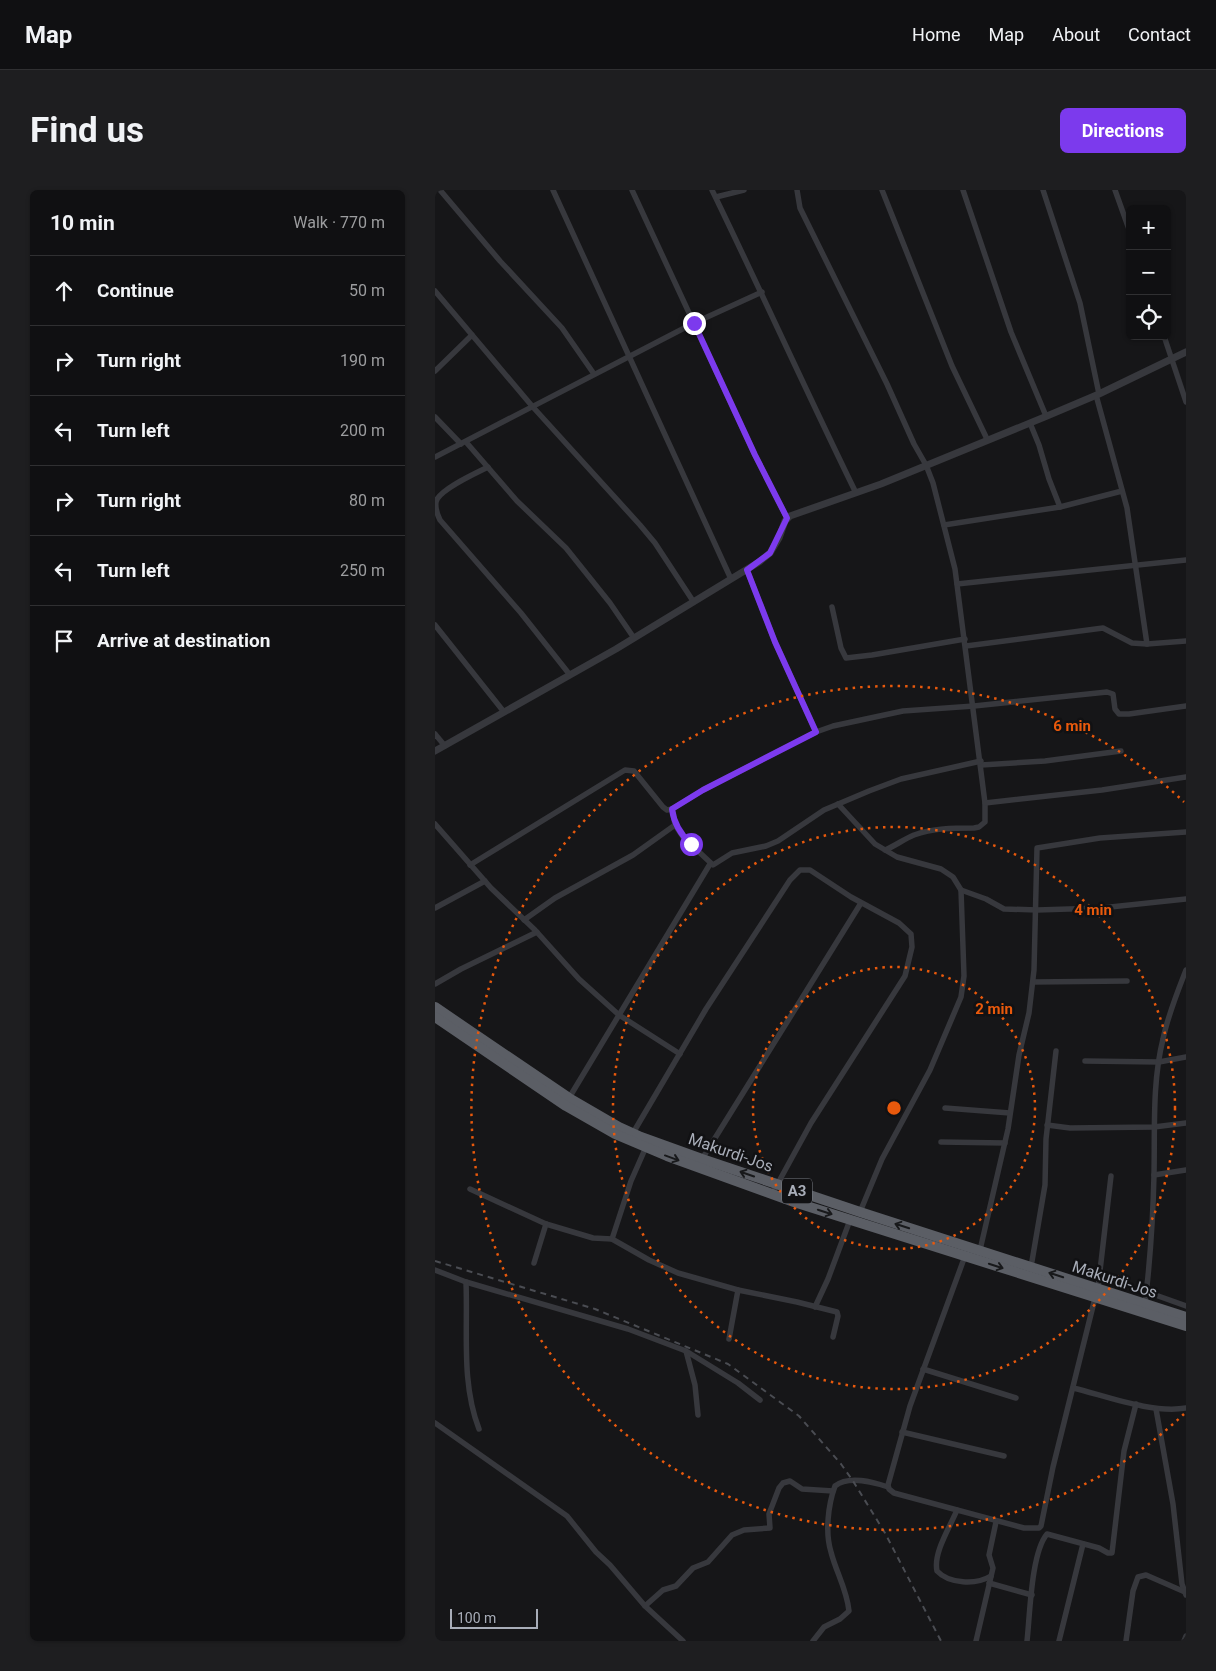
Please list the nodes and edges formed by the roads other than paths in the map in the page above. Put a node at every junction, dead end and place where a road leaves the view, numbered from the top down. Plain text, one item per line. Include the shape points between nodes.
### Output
1 (440, 190) edge
2 (553, 190) edge
3 (632, 190) edge
4 (713, 190) edge
5 (744, 190) edge
6 (797, 190) edge
7 (882, 190) edge
8 (963, 190) edge
9 (1043, 190) edge
10 (1115, 190) edge
11 (716, 197) junction
12 (1126, 221) edge
13 (435, 291) edge
14 (762, 292) junction
15 (694, 323) junction
16 (472, 335) junction
17 (1165, 340) edge
18 (1186, 352) edge
19 (629, 357) junction
20 (1171, 359) junction
21 (435, 370) edge
22 (594, 374) junction
23 (1098, 394) junction
24 (1186, 402) edge
25 (532, 406) junction
26 (1046, 416) junction
27 (435, 417) edge
28 (1030, 422) junction
29 (987, 439) junction
30 (463, 443) junction
31 (435, 457) edge
32 (926, 465) junction
33 (487, 467) junction
34 (1122, 491) junction
35 (856, 493) junction
36 (1061, 507) junction
37 (787, 518) junction
38 (944, 525) junction
39 (1186, 560) edge
40 (1135, 564) junction
41 (747, 570) junction
42 (731, 579) junction
43 (957, 584) junction
44 (693, 601) junction
45 (832, 608) dead end
46 (435, 626) edge
47 (634, 638) junction
48 (1186, 641) edge
49 (965, 642) junction
50 (1147, 644) junction
51 (570, 675) junction
52 (974, 706) junction
53 (1186, 706) edge
54 (505, 712) junction
55 (816, 732) junction
56 (435, 734) edge
57 (445, 746) junction
58 (435, 751) edge
59 (1121, 751) dead end
60 (981, 763) junction
61 (1186, 777) edge
62 (985, 803) junction
63 (838, 804) junction
64 (672, 809) junction
65 (675, 825) junction
66 (436, 827) edge
67 (1186, 832) edge
68 (899, 844) junction
69 (885, 850) junction
70 (897, 857) junction
71 (470, 864) junction
72 (710, 864) junction
73 (485, 881) junction
74 (961, 890) junction
75 (1186, 899) edge
76 (861, 902) junction
77 (435, 908) edge
78 (1037, 910) junction
79 (524, 920) junction
80 (537, 932) junction
81 (1186, 970) edge
82 (1127, 981) dead end
83 (1033, 982) junction
84 (435, 984) edge
85 (435, 1007) edge
86 (619, 1015) junction
87 (435, 1017) edge
88 (1056, 1052) dead end
89 (680, 1054) junction
90 (1186, 1057) edge
91 (1085, 1061) dead end
92 (1159, 1062) junction
93 (569, 1098) junction
94 (945, 1108) dead end
95 (1010, 1113) junction
96 (1186, 1123) edge
97 (1047, 1125) junction
98 (1154, 1126) junction
99 (633, 1133) junction
100 (941, 1142) dead end
101 (1005, 1143) junction
102 (646, 1147) junction
103 (702, 1159) junction
104 (1186, 1170) edge
105 (1154, 1175) junction
106 (1111, 1176) dead end
107 (470, 1189) dead end
108 (774, 1189) junction
109 (860, 1212) junction
110 (850, 1220) junction
111 (546, 1224) junction
112 (612, 1239) junction
113 (979, 1250) junction
114 (965, 1256) junction
115 (534, 1263) dead end
116 (1031, 1267) junction
117 (435, 1270) edge
118 (466, 1282) junction
119 (738, 1290) junction
120 (1147, 1292) junction
121 (1097, 1293) junction
122 (1145, 1304) junction
123 (1186, 1306) edge
124 (815, 1307) junction
125 (1186, 1317) edge
126 (1186, 1326) edge
127 (833, 1337) dead end
128 (729, 1339) dead end
129 (686, 1351) junction
130 (923, 1368) junction
131 (1073, 1388) junction
132 (1016, 1398) dead end
133 (760, 1400) dead end
134 (1137, 1404) junction
135 (1186, 1408) edge
136 (1156, 1409) junction
137 (698, 1415) dead end
138 (435, 1423) edge
139 (479, 1429) dead end
140 (902, 1432) junction
141 (1004, 1456) dead end
142 (889, 1487) junction
143 (833, 1491) junction
144 (957, 1510) junction
145 (996, 1522) junction
146 (1083, 1544) junction
147 (989, 1580) junction
148 (1185, 1594) edge
149 (1032, 1595) junction
150 (645, 1606) junction
151 (1186, 1636) edge
152 (683, 1641) edge
153 (813, 1641) edge
154 (976, 1641) edge
155 (1027, 1641) edge
156 (1059, 1641) edge
157 (1126, 1641) edge
158 (1184, 1641) edge

1 - 22 street via 562,328
2 - 19 street
3 - 15 street
4 - 11 street
5 - 11 street
6 - 32 street via 800,208
7 - 29 street via 952,366
8 - 26 street via 1011,332
9 - 23 street via 1080,303
10 - 12 street
11 - 14 street
13 - 16 street
14 - 15 street
14 - 35 street
15 - 19 street
15 - 37 street
16 - 21 street
16 - 25 street
17 - 20 street
18 - 20 street
19 - 22 street
19 - 42 street
20 - 23 street
20 - 24 street
22 - 25 street
23 - 26 street
23 - 34 street
25 - 30 street
25 - 44 street via 655,543
26 - 28 street
27 - 30 street
28 - 29 street
28 - 36 street
29 - 32 street
30 - 31 street
30 - 33 street
32 - 35 street
32 - 38 street
33 - 47 street via 566,548 611,603
33 - 51 street via 441,493 435,511
34 - 36 street
34 - 40 street
35 - 37 street
36 - 38 street
37 - 41 street via 770,553
38 - 43 street
39 - 40 street
40 - 43 street
40 - 50 street
41 - 42 street
41 - 55 street
42 - 44 street
43 - 49 street
44 - 47 street
45 - 49 street via 846,658
46 - 54 street
47 - 51 street
48 - 50 street
49 - 50 street via 1103,628 1132,643
49 - 52 street
51 - 54 street
52 - 53 street via 1107,692 1113,694 1119,714
52 - 55 street via 903,711
52 - 60 street
54 - 57 street
55 - 64 street
56 - 57 street
57 - 58 street
59 - 60 street via 1045,761
60 - 62 street
60 - 63 street via 901,779
61 - 62 street
62 - 68 street via 985,822 979,826 931,830
63 - 69 street via 865,835
63 - 72 street via 778,841 732,853 717,864
64 - 65 street
64 - 71 street via 663,807 634,771 625,770
65 - 72 street
65 - 79 street via 627,859 555,898
66 - 71 street
67 - 78 street via 1100,838 1038,847
68 - 69 street
68 - 70 street
69 - 70 street
70 - 74 street via 941,869 953,877
71 - 73 street
72 - 86 street
73 - 77 street
73 - 79 street
74 - 78 street via 1004,909
74 - 109 street via 964,976 961,997 930,1070 881,1159
75 - 78 street via 1101,908
76 - 89 street via 810,870 795,874
76 - 103 street
76 - 108 street via 909,931 913,948 905,976 811,1123
78 - 83 street
79 - 80 street
80 - 84 street
80 - 86 street via 579,979
81 - 92 street via 1169,1014
82 - 83 street
83 - 95 street
85 - 93 highway, Makurdi-Jos / A3
86 - 89 street
86 - 93 street
87 - 102 highway, Makurdi-Jos / A3 via 566,1106 615,1134
88 - 97 street
89 - 99 street
90 - 92 street
91 - 92 street
92 - 98 street
93 - 99 highway, Makurdi-Jos / A3
94 - 95 street
95 - 101 street
96 - 98 street
97 - 98 street via 1070,1128
97 - 116 street via 1045,1185
98 - 105 street
99 - 103 highway, Makurdi-Jos / A3
100 - 101 street
101 - 113 street
102 -> 108 highway, Makurdi-Jos / A3
102 - 112 street
108 -> 103 highway, Makurdi-Jos / A3
104 - 105 street
105 - 120 street
106 - 121 street
107 - 111 street
108 - 109 highway, Makurdi-Jos / A3
108 -> 110 highway, Makurdi-Jos / A3
113 -> 109 highway, Makurdi-Jos / A3
110 - 114 highway, Makurdi-Jos / A3
110 - 124 street
111 - 112 street via 593,1238
111 - 115 street
112 - 119 street via 678,1273
113 - 116 highway, Makurdi-Jos / A3
114 -> 121 highway, Makurdi-Jos / A3
114 - 130 street
121 -> 116 highway, Makurdi-Jos / A3
117 - 118 street
118 - 129 street via 628,1329
118 - 139 street via 469,1392
119 - 124 street
119 - 128 street
120 - 122 street
120 - 123 street
121 - 122 highway, Makurdi-Jos / A3
121 - 126 highway, Makurdi-Jos / A3
121 - 131 street
122 - 125 highway, Makurdi-Jos / A3
124 - 127 street via 838,1314
129 - 133 street
129 - 137 street via 695,1385
130 - 132 street
130 - 140 street
131 - 134 street
131 - 145 street via 1041,1526 1024,1528
134 - 136 street
134 - 146 street via 1124,1451 1112,1553
135 - 136 street
136 - 148 street
138 - 150 street via 567,1516
140 - 141 street
140 - 142 street
142 - 143 street via 853,1481 839,1484
142 - 144 street via 894,1493
143 - 150 street via 805,1490 789,1481 783,1483 769,1514 770,1528 744,1530 732,1535 708,1562 693,1568 676,1586 663,1590
143 - 153 street via 828,1537 849,1611 840,1620 823,1627
144 - 145 street
144 - 147 street via 938,1553 937,1571 967,1582
145 - 147 street via 990,1550 993,1568
146 - 149 street via 1047,1534 1034,1572
146 - 156 street
147 - 149 street
147 - 154 street
148 - 157 street via 1146,1575 1138,1577
149 - 155 street
150 - 152 street
151 - 158 street

